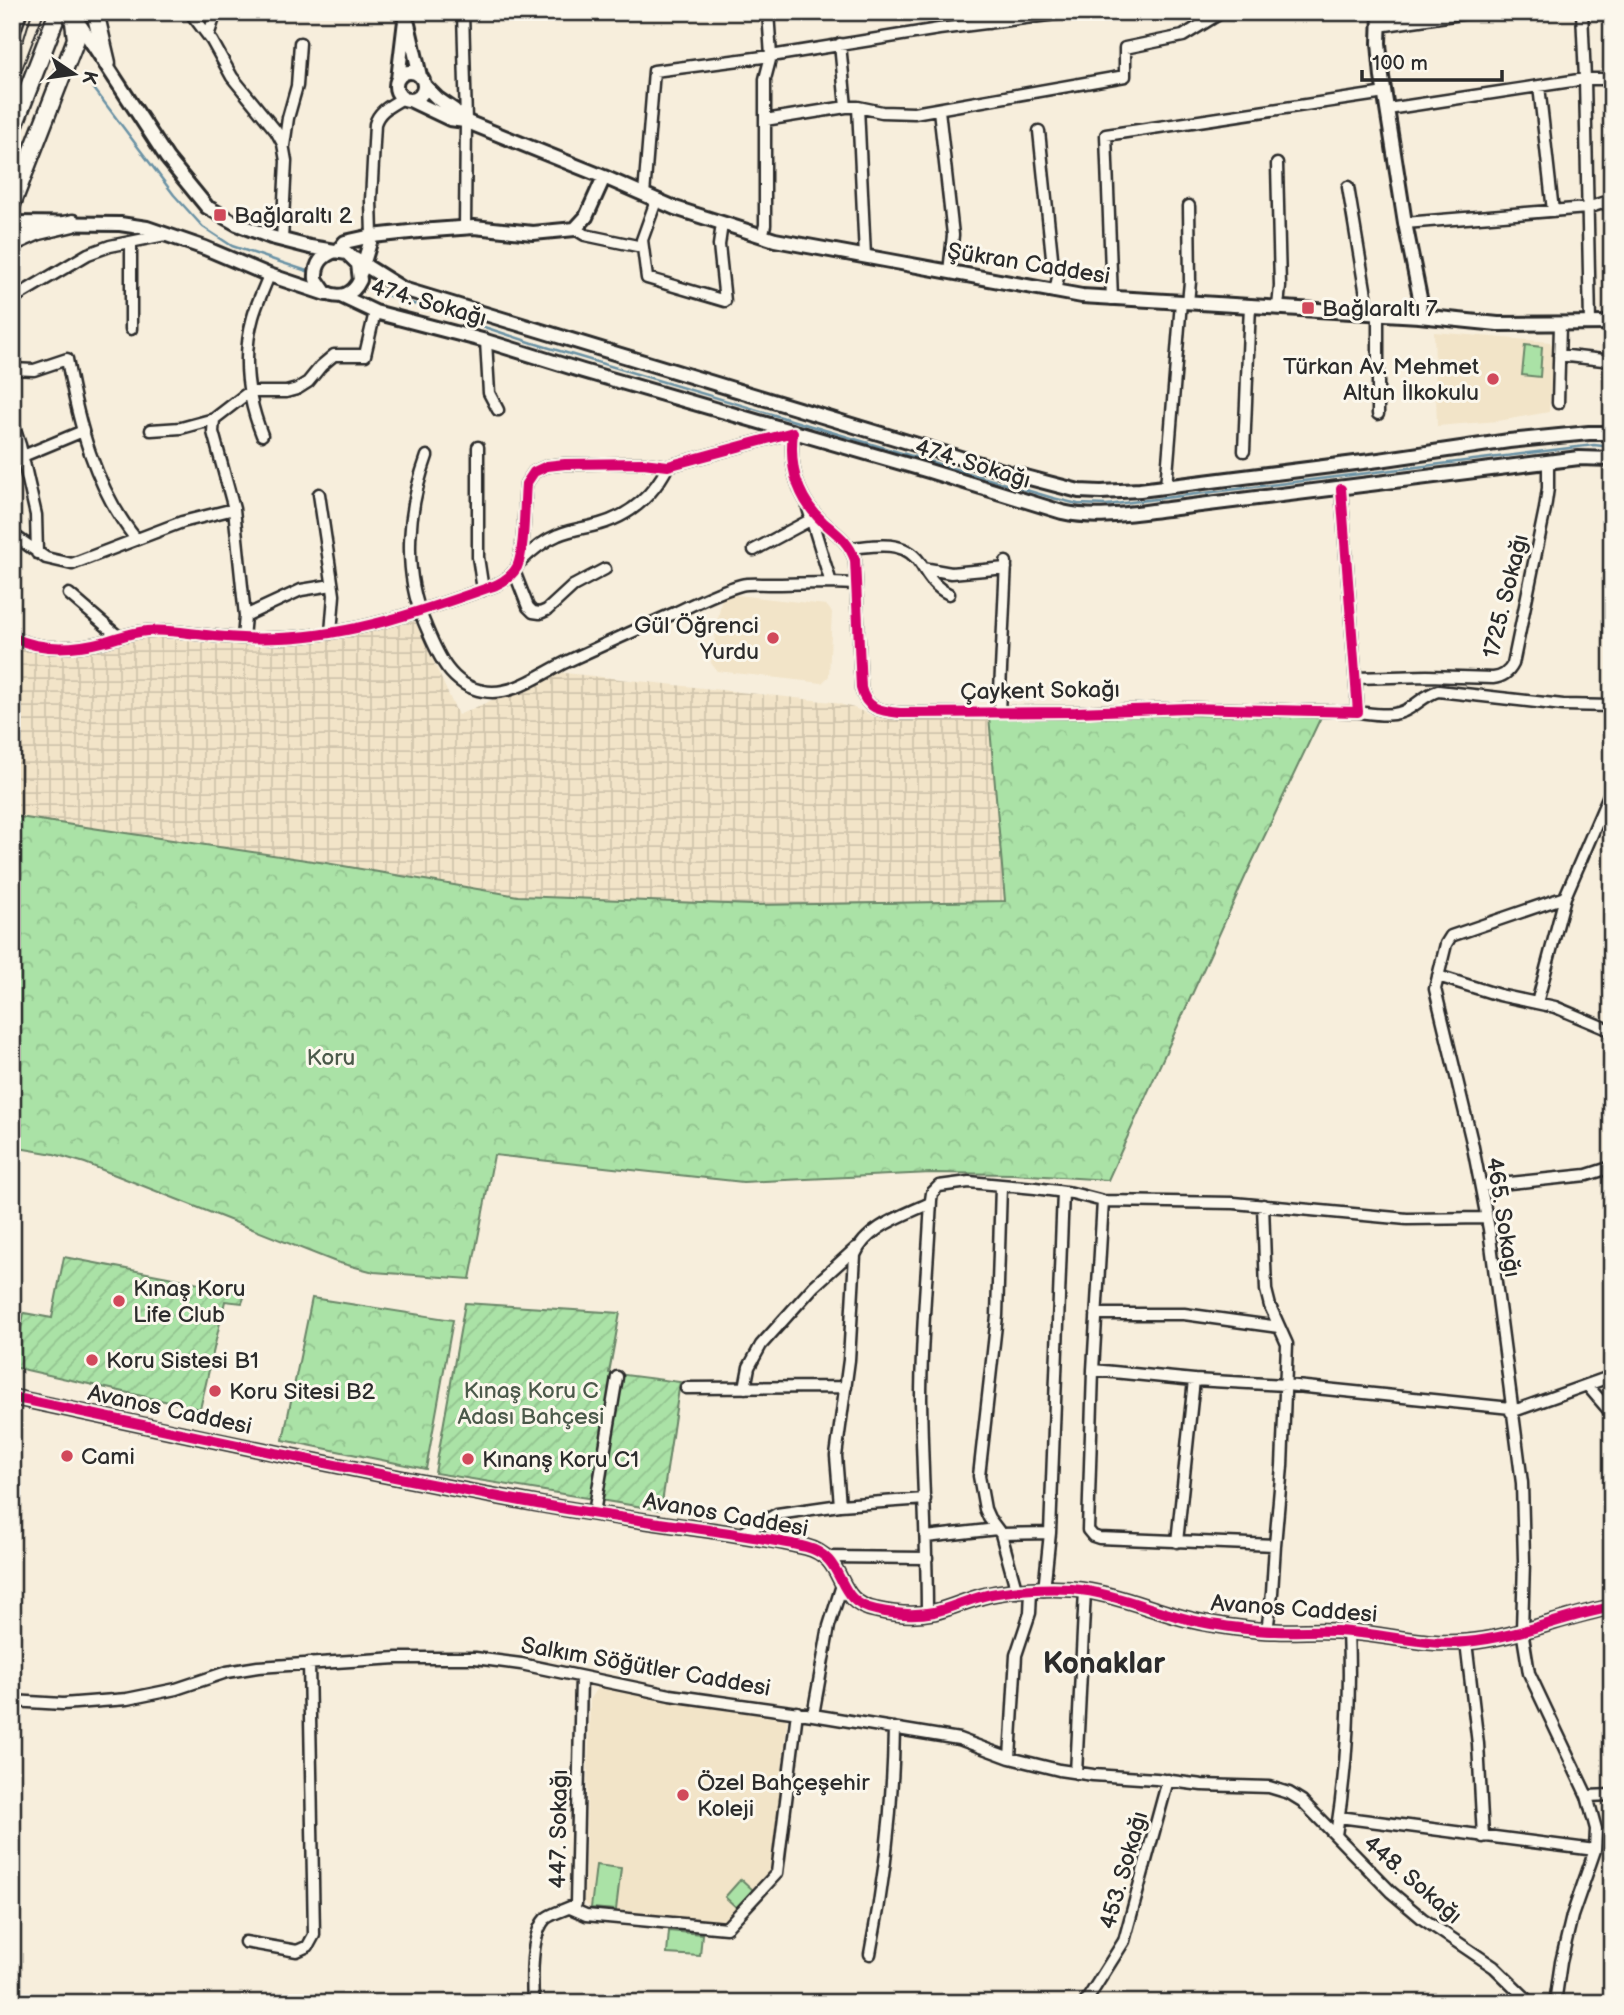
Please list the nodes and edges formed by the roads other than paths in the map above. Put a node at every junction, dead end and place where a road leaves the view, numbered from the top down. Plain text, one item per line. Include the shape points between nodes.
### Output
1 (18, 12) edge
2 (58, 12) edge
3 (71, 12) edge
4 (95, 12) edge
5 (190, 12) edge
6 (216, 12) edge
7 (463, 12) edge
8 (768, 12) edge
9 (1072, 12) edge
10 (1222, 12) edge
11 (1474, 12) edge
12 (1581, 12) edge
13 (406, 16) edge
14 (987, 18) edge
15 (1380, 19) edge
16 (12, 29) edge
17 (208, 36) junction
18 (300, 43) dead end
19 (840, 44) junction
20 (771, 56) junction
21 (107, 63) junction
22 (398, 79) junction
23 (1585, 79) junction
24 (1612, 79) edge
25 (422, 80) junction
26 (1539, 86) junction
27 (1385, 93) junction
28 (407, 99) junction
29 (846, 107) junction
30 (858, 107) junction
31 (1388, 108) junction
32 (939, 110) junction
33 (765, 120) junction
34 (465, 121) junction
35 (12, 131) edge
36 (1039, 131) dead end
37 (284, 146) junction
38 (1277, 164) dead end
39 (604, 177) junction
40 (1348, 187) dead end
41 (650, 198) junction
42 (1612, 200) edge
43 (12, 205) edge
44 (1189, 206) dead end
45 (1587, 208) junction
46 (1553, 211) junction
47 (12, 223) edge
48 (73, 223) junction
49 (1405, 223) junction
50 (722, 224) junction
51 (465, 227) junction
52 (575, 229) junction
53 (166, 234) junction
54 (373, 236) junction
55 (762, 236) junction
56 (282, 240) junction
57 (131, 242) junction
58 (12, 243) edge
59 (642, 247) junction
60 (337, 251) junction
61 (865, 256) junction
62 (360, 266) junction
63 (949, 272) junction
64 (269, 275) junction
65 (1055, 292) junction
66 (335, 296) junction
67 (12, 299) edge
68 (1112, 299) junction
69 (1185, 302) junction
70 (1250, 305) junction
71 (1279, 307) junction
72 (375, 312) junction
73 (1374, 313) junction
74 (1419, 316) junction
75 (1590, 323) junction
76 (1612, 323) edge
77 (1560, 324) junction
78 (131, 329) dead end
79 (486, 341) junction
80 (1559, 355) junction
81 (1612, 362) edge
82 (12, 369) edge
83 (249, 392) junction
84 (1558, 403) dead end
85 (498, 410) dead end
86 (1378, 414) dead end
87 (214, 419) junction
88 (12, 421) edge
89 (151, 430) dead end
90 (83, 431) junction
91 (793, 432) junction
92 (1612, 433) edge
93 (262, 435) dead end
94 (478, 447) dead end
95 (1244, 451) dead end
96 (23, 456) junction
97 (427, 456) dead end
98 (1612, 459) edge
99 (1548, 462) junction
100 (668, 466) junction
101 (1341, 489) junction
102 (319, 494) dead end
103 (1167, 498) junction
104 (807, 504) junction
105 (233, 509) junction
106 (812, 519) junction
107 (12, 534) edge
108 (136, 540) junction
109 (850, 548) junction
110 (754, 550) dead end
111 (37, 553) junction
112 (516, 567) junction
113 (923, 568) junction
114 (605, 569) dead end
115 (831, 583) junction
116 (856, 584) junction
117 (332, 585) junction
118 (483, 590) junction
119 (69, 594) dead end
120 (948, 594) dead end
121 (420, 612) junction
122 (245, 615) junction
123 (331, 634) junction
124 (12, 637) edge
125 (118, 637) junction
126 (243, 638) junction
127 (1356, 678) junction
128 (1612, 706) edge
129 (999, 712) junction
130 (1358, 712) junction
131 (1612, 789) edge
132 (1565, 897) junction
133 (1438, 976) junction
134 (1537, 1003) junction
135 (1612, 1031) edge
136 (1612, 1167) edge
137 (1001, 1186) junction
138 (1481, 1186) junction
139 (1063, 1192) junction
140 (1103, 1201) junction
141 (930, 1203) junction
142 (1263, 1205) junction
143 (1487, 1218) junction
144 (859, 1245) junction
145 (1096, 1314) junction
146 (1279, 1327) junction
147 (1093, 1370) junction
148 (1612, 1376) edge
149 (617, 1377) dead end
150 (1194, 1380) junction
151 (1286, 1385) junction
152 (1587, 1385) junction
153 (846, 1387) junction
154 (686, 1388) dead end
155 (745, 1388) junction
156 (12, 1398) edge
157 (1511, 1410) junction
158 (1612, 1414) edge
159 (925, 1499) junction
160 (840, 1505) junction
161 (594, 1513) junction
162 (999, 1532) junction
163 (1050, 1533) junction
164 (739, 1535) junction
165 (926, 1537) junction
166 (1177, 1542) junction
167 (1275, 1545) junction
168 (826, 1557) junction
169 (928, 1558) junction
170 (842, 1584) junction
171 (1038, 1590) junction
172 (1085, 1591) junction
173 (1017, 1592) junction
174 (1612, 1607) edge
175 (928, 1613) junction
176 (1522, 1630) junction
177 (1267, 1631) junction
178 (1348, 1631) junction
179 (1466, 1642) junction
180 (309, 1663) junction
181 (581, 1677) junction
182 (12, 1701) edge
183 (797, 1712) junction
184 (813, 1715) junction
185 (894, 1728) junction
186 (1010, 1758) junction
187 (1076, 1773) junction
188 (1168, 1780) junction
189 (1269, 1787) joint
190 (1612, 1795) edge
191 (1587, 1796) junction
192 (1339, 1817) junction
193 (1336, 1835) junction
194 (1483, 1837) junction
195 (1595, 1850) junction
196 (570, 1908) junction
197 (245, 1942) dead end
198 (870, 1954) dead end
199 (533, 2003) edge
200 (1084, 2003) edge
201 (1531, 2003) edge
202 (1555, 2003) edge

1 - 16 main road
2 - 35 main road
3 - 21 street
3 - 43 main road via 76,39
4 - 21 main road
5 - 17 street
6 - 17 street
7 - 34 street
8 - 20 street
9 - 14 street
10 - 32 street via 1183,36 1125,48 1125,76
11 - 15 street
12 - 23 street
13 - 22 street
13 - 25 street
14 - 19 street
15 - 27 street
17 - 37 street
18 - 37 street via 297,86
19 - 20 street
19 - 29 street
20 - 33 street via 765,79
20 - 41 street via 654,71
21 - 56 street via 167,158 207,207
22 - 25 street via 408,72
22 - 28 street via 396,88
23 - 24 street
23 - 26 street
23 - 45 street
25 - 28 street via 419,96
25 - 34 street
26 - 31 street
26 - 46 street
27 - 31 street
27 - 68 street via 1106,135
28 - 34 street
28 - 54 street via 381,112 375,124
29 - 30 street
29 - 33 street
30 - 32 street via 890,113
30 - 61 street
31 - 49 street
32 - 63 street via 953,235
33 - 55 street
34 - 39 street, Şükran Caddesi
34 - 51 street
36 - 65 street via 1058,277
37 - 56 street
38 - 71 street
39 - 41 street, Şükran Caddesi
39 - 52 street via 586,217
40 - 73 street
41 - 50 street, Şükran Caddesi
41 - 59 street
42 - 45 street
44 - 69 street via 1190,282
45 - 46 street
45 - 75 street
46 - 49 street
47 - 48 street, 474. Sokağı
48 - 53 street, 474. Sokağı via 146,228
48 - 58 main road
49 - 74 street via 1420,298
50 - 55 street, Şükran Caddesi
50 - 59 street via 719,245 725,301 646,278
51 - 52 street via 533,233
51 - 54 street
52 - 59 street
53 - 57 street
53 - 64 street, 474. Sokağı
54 - 60 street via 345,242
54 - 62 street
55 - 61 street, Şükran Caddesi
56 - 60 street
57 - 67 street via 88,254
57 - 78 street
60 - 62 street via 347,253
60 - 66 street via 322,259 316,274 321,289
61 - 63 street, Şükran Caddesi
62 - 66 street via 355,289
62 - 103 street, 474. Sokağı via 415,293 1022,476 1068,489
63 - 65 street, Şükran Caddesi
64 - 66 street, 474. Sokağı
64 - 83 street via 250,330
65 - 68 street, Şükran Caddesi
66 - 72 street, 474. Sokağı
68 - 69 street, Şükran Caddesi
69 - 70 street, Şükran Caddesi
69 - 103 street
70 - 71 street, Şükran Caddesi
70 - 95 street
71 - 73 street, Şükran Caddesi
72 - 79 street, 474. Sokağı
72 - 83 street via 365,355 334,355 308,382 292,391
73 - 74 street, Şükran Caddesi
73 - 86 street
74 - 77 street, Şükran Caddesi via 1498,324
75 - 76 street, Şükran Caddesi
75 - 77 street, Şükran Caddesi
77 - 80 street
79 - 85 street via 489,393
79 - 91 street, 474. Sokağı
80 - 81 street
80 - 84 street
82 - 90 street via 34,370 67,359
83 - 87 street
83 - 93 street
87 - 89 street
87 - 105 street via 213,432
88 - 96 street
90 - 96 street
90 - 108 street via 109,500
91 - 100 street
91 - 103 street, 474. Sokağı via 1072,514 1102,516
91 - 104 street via 793,466
92 - 103 street, 474. Sokağı via 1404,456
94 - 118 street via 478,557
96 - 111 street via 36,515
97 - 121 street via 415,495 410,535
98 - 99 street, 474. Sokağı
99 - 101 street, 474. Sokağı
99 - 127 street, 1725. Sokağı via 1545,509 1508,672 1493,678
100 - 112 street via 655,487 630,510 603,524 556,536
100 - 112 street via 565,464 538,469 526,484
101 - 103 street, 474. Sokağı
101 - 127 street
102 - 117 street
104 - 106 street
104 - 109 street
105 - 108 street
105 - 122 street
106 - 110 street
106 - 115 street
107 - 111 street
108 - 111 street via 72,564
109 - 113 street via 896,546 912,553
109 - 116 street, Çaykent Sokağı
112 - 114 street via 528,607 537,613
112 - 118 street via 502,582
113 - 120 street
113 - 129 street via 951,573 1006,565
115 - 116 street
115 - 121 street via 743,584 498,692 470,687 451,673
116 - 129 street, Çaykent Sokağı via 861,688 870,705 900,713
117 - 122 street via 301,590
117 - 123 street
118 - 121 street
119 - 125 street
121 - 123 street
122 - 126 street
123 - 126 street
124 - 125 street via 64,648
125 - 126 street via 161,630
127 - 130 street
128 - 130 street, Çaykent Sokağı via 1438,691 1391,715
129 - 130 street, Çaykent Sokağı via 1188,708
131 - 132 street
132 - 133 street, 465. Sokağı via 1454,934 1446,944
132 - 134 street
133 - 134 street
133 - 138 street, 465. Sokağı via 1435,989
134 - 135 street
136 - 138 street via 1587,1175
137 - 139 street
137 - 141 street via 942,1184 934,1190
137 - 162 street via 997,1316 979,1476 985,1509
138 - 143 street, 465. Sokağı
139 - 140 street
139 - 163 street
140 - 142 street
140 - 145 street
141 - 144 street via 882,1227
141 - 159 street via 921,1399
142 - 143 street via 1407,1219
142 - 146 street via 1266,1290
143 - 157 street, 465. Sokağı
144 - 153 street via 853,1261
144 - 155 street via 821,1278 761,1345 749,1367
145 - 146 street via 1184,1314
145 - 147 street
146 - 151 street via 1287,1345
147 - 150 street
147 - 166 street via 1088,1530 1100,1538
148 - 152 street
149 - 161 street
150 - 151 street
150 - 166 street
151 - 157 street
151 - 167 street
152 - 157 street
152 - 158 street
153 - 155 street
153 - 160 street via 836,1456
154 - 155 street
156 - 161 street, Avanos Caddesi via 432,1485
157 - 176 street, 465. Sokağı via 1524,1504
159 - 160 street
159 - 165 street
160 - 164 street via 777,1514
161 - 164 street, Avanos Caddesi
162 - 163 street
162 - 165 street
162 - 173 street
163 - 171 street
164 - 168 street, Avanos Caddesi via 809,1548
165 - 169 street
166 - 167 street
167 - 177 street
168 - 169 street
168 - 170 street, Avanos Caddesi
169 - 175 street
170 - 175 street, Avanos Caddesi via 854,1601 866,1608
170 - 184 street via 829,1626
171 - 172 street, Avanos Caddesi
171 - 173 street, Avanos Caddesi
171 - 186 street via 1016,1655
172 - 177 street, Avanos Caddesi via 1197,1622
172 - 187 street
173 - 175 street, Avanos Caddesi
174 - 176 street, Avanos Caddesi
176 - 179 street, Avanos Caddesi
176 - 191 street, 465. Sokağı via 1529,1674
177 - 178 street, Avanos Caddesi
178 - 179 street, Avanos Caddesi via 1423,1642
178 - 192 street via 1349,1716
179 - 194 street
180 - 181 street, Salkım Söğütler Caddesi via 465,1657
180 - 182 street, Salkım Söğütler Caddesi via 242,1669 114,1701
180 - 197 street via 314,1935 297,1951
181 - 183 street, Salkım Söğütler Caddesi via 670,1695
181 - 196 street, 447. Sokağı via 576,1904
183 - 184 street, Salkım Söğütler Caddesi
183 - 196 street via 777,1873 726,1928 586,1915
184 - 185 street, Salkım Söğütler Caddesi
185 - 186 street, Salkım Söğütler Caddesi via 959,1739
185 - 198 street via 887,1854
186 - 187 street, Salkım Söğütler Caddesi
187 - 188 street, Salkım Söğütler Caddesi
188 - 189 street, Salkım Söğütler Caddesi
188 - 200 street, 453. Sokağı via 1124,1941
189 - 193 street, 448. Sokağı via 1302,1801
190 - 191 street
191 - 195 street, 465. Sokağı via 1594,1819
192 - 193 street
192 - 194 street
193 - 201 street, 448. Sokağı via 1391,1892 1494,1966
194 - 195 street
195 - 202 street via 1572,1916
196 - 199 street, 447. Sokağı via 549,1916 541,1926 534,1956

